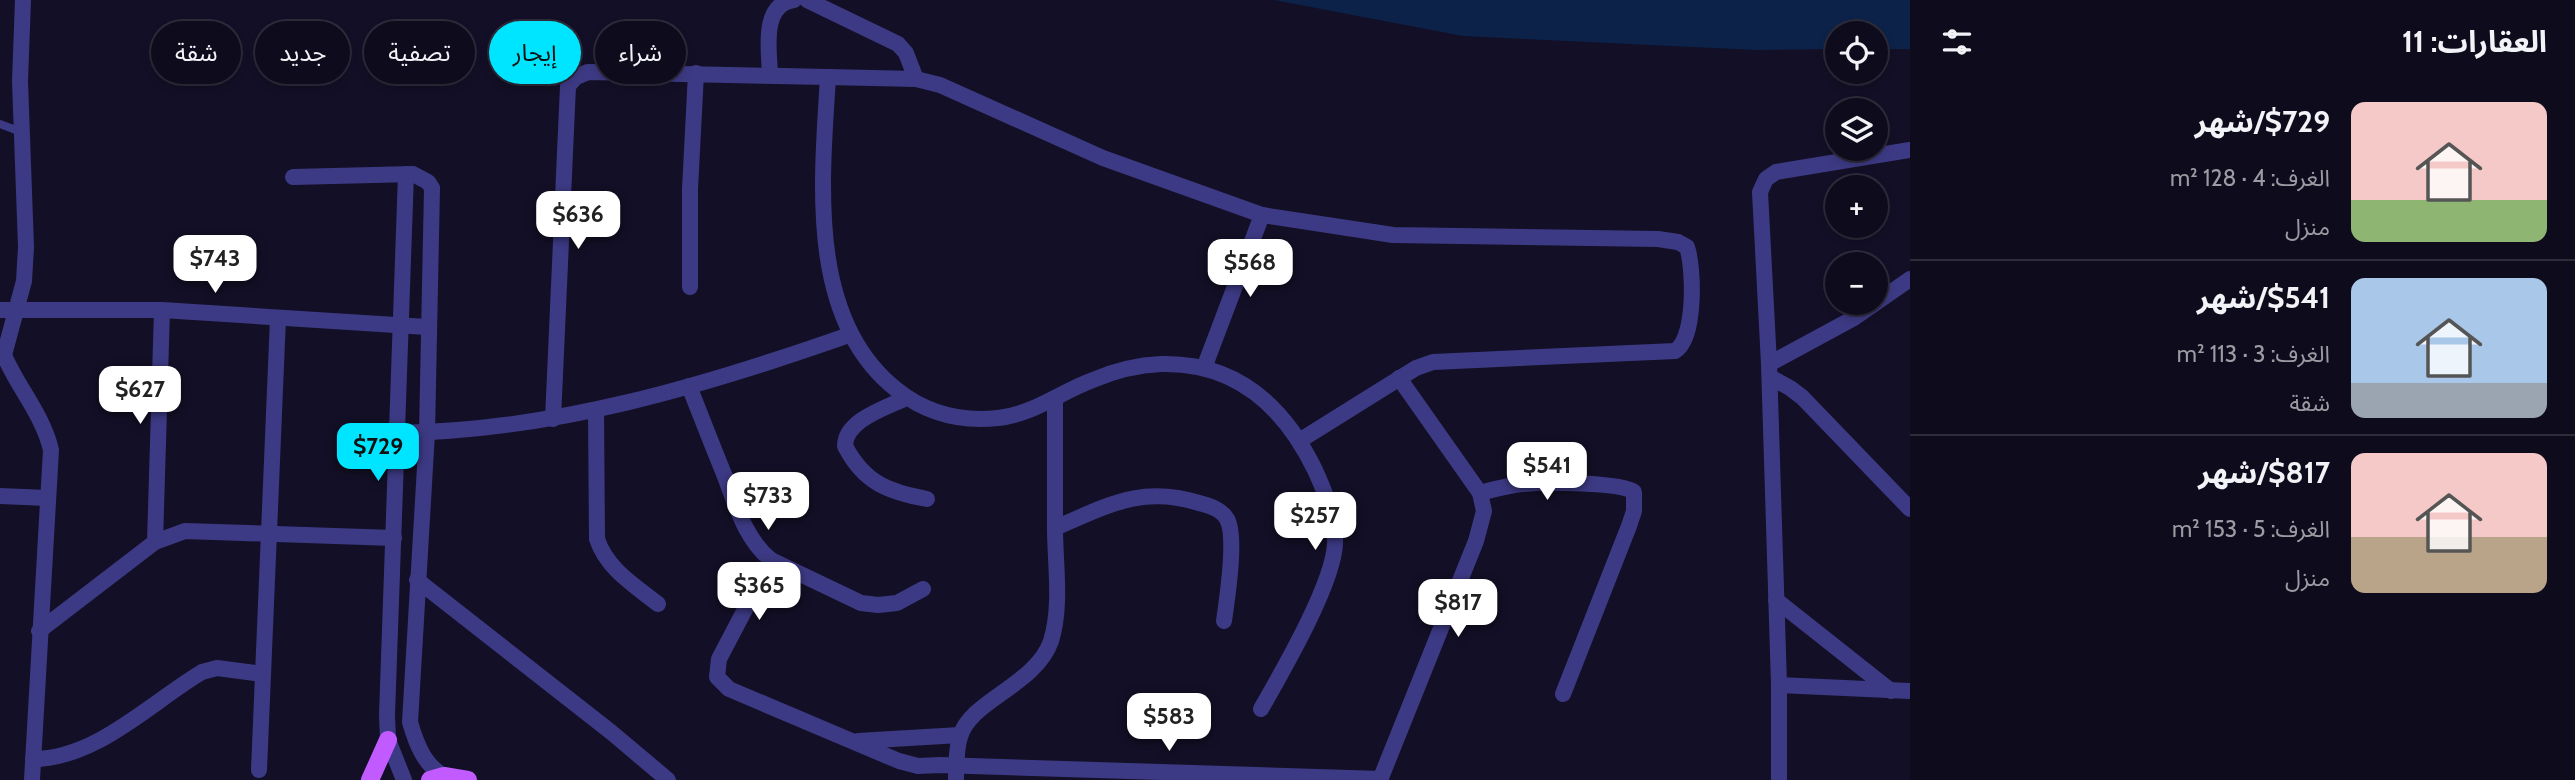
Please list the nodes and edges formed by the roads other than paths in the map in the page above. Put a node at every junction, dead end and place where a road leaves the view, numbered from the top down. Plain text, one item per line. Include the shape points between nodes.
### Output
1 (23, 0) edge
2 (794, 0) edge
3 (807, 0) edge
4 (696, 73) junction
5 (770, 74) junction
6 (828, 77) junction
7 (916, 79) junction
8 (0, 124) edge
9 (21, 132) junction
10 (1910, 150) edge
11 (406, 174) junction
12 (293, 177) dead end
13 (1262, 215) junction
14 (1910, 279) edge
15 (690, 287) dead end
16 (8, 310) edge
17 (162, 310) junction
18 (278, 318) junction
19 (399, 324) junction
20 (427, 327) junction
21 (849, 335) junction
22 (2, 357) edge
23 (1203, 368) junction
24 (1769, 371) junction
25 (1399, 378) junction
26 (689, 386) junction
27 (906, 398) junction
28 (1055, 399) junction
29 (596, 411) junction
30 (553, 419) junction
31 (398, 433) junction
32 (427, 433) junction
33 (1299, 441) junction
34 (1480, 493) junction
35 (0, 496) edge
36 (47, 498) junction
37 (927, 499) dead end
38 (1910, 509) edge
39 (1055, 528) junction
40 (269, 533) junction
41 (394, 538) junction
42 (155, 542) junction
43 (771, 561) junction
44 (417, 580) junction
45 (923, 589) dead end
46 (1776, 600) junction
47 (658, 604) dead end
48 (1224, 621) dead end
49 (39, 631) junction
50 (263, 674) junction
51 (1780, 685) junction
52 (1891, 691) junction
53 (1910, 691) edge
54 (1563, 694) dead end
55 (1261, 709) dead end
56 (960, 735) junction
57 (388, 740) junction
58 (852, 741) junction
59 (33, 759) junction
60 (258, 770) dead end
61 (956, 773) edge
62 (437, 778) edge
63 (32, 780) edge
64 (370, 780) edge
65 (404, 780) edge
66 (468, 780) edge
67 (668, 780) edge
68 (1380, 780) edge
69 (1779, 780) edge

1 - 9 street
2 - 5 street via 778,7 772,19
3 - 7 street via 898,44
4 - 5 street
4 - 15 street
4 - 30 street via 588,72 569,86
5 - 6 street
6 - 7 street
6 - 21 street via 822,207 833,281
7 - 13 street via 940,85 1103,158
8 - 9 lane
9 - 16 street via 24,282
10 - 24 street via 1776,172 1766,179 1760,192
11 - 12 street
11 - 19 street
11 - 20 street via 422,178 432,188
13 - 23 street
13 - 25 street via 1393,234 1658,239 1687,247 1690,323 1684,343 1675,351 1433,362
14 - 24 street
16 - 17 street
16 - 22 street
17 - 18 street
17 - 42 street
18 - 19 street
18 - 40 street
19 - 20 street
19 - 31 street
20 - 32 street
21 - 26 street
21 - 27 street via 865,359
22 - 36 street via 46,430 51,450
23 - 28 street via 1162,364 1127,369 1091,380
23 - 33 street via 1261,395
24 - 38 street via 1802,397
24 - 46 street
25 - 33 street
25 - 34 street
26 - 29 street
26 - 43 street via 750,537
27 - 28 street via 951,417 977,419 1030,411
27 - 37 street via 858,423 847,432 845,446 864,474 879,486
28 - 39 street
29 - 30 street
29 - 47 street via 597,538 611,566
30 - 32 street
31 - 32 street
31 - 41 street
32 - 44 street
33 - 55 street via 1323,487 1335,543 1325,582
34 - 54 street via 1525,484 1611,485 1634,492 1629,526
34 - 68 street via 1484,511 1476,541
35 - 36 street
36 - 49 street
39 - 48 street via 1144,495 1188,499 1215,508 1230,527
39 - 56 street via 1056,589 1050,643 1035,667 977,712
40 - 41 street
40 - 42 street via 185,531
40 - 50 street
41 - 57 street
42 - 49 street
43 - 45 street via 861,603 897,603
43 - 58 street via 719,659 717,677 729,689
44 - 62 street via 410,722 416,743
44 - 67 street
46 - 51 street
46 - 52 street
49 - 59 street
50 - 59 street via 217,668 202,672 99,741 51,759
50 - 60 street
51 - 52 street
51 - 69 street
52 - 53 street
56 - 58 street
56 - 61 street
57 - 64 main road
57 - 65 street
58 - 61 street via 918,766
59 - 63 street
61 - 68 street
62 - 66 main road

